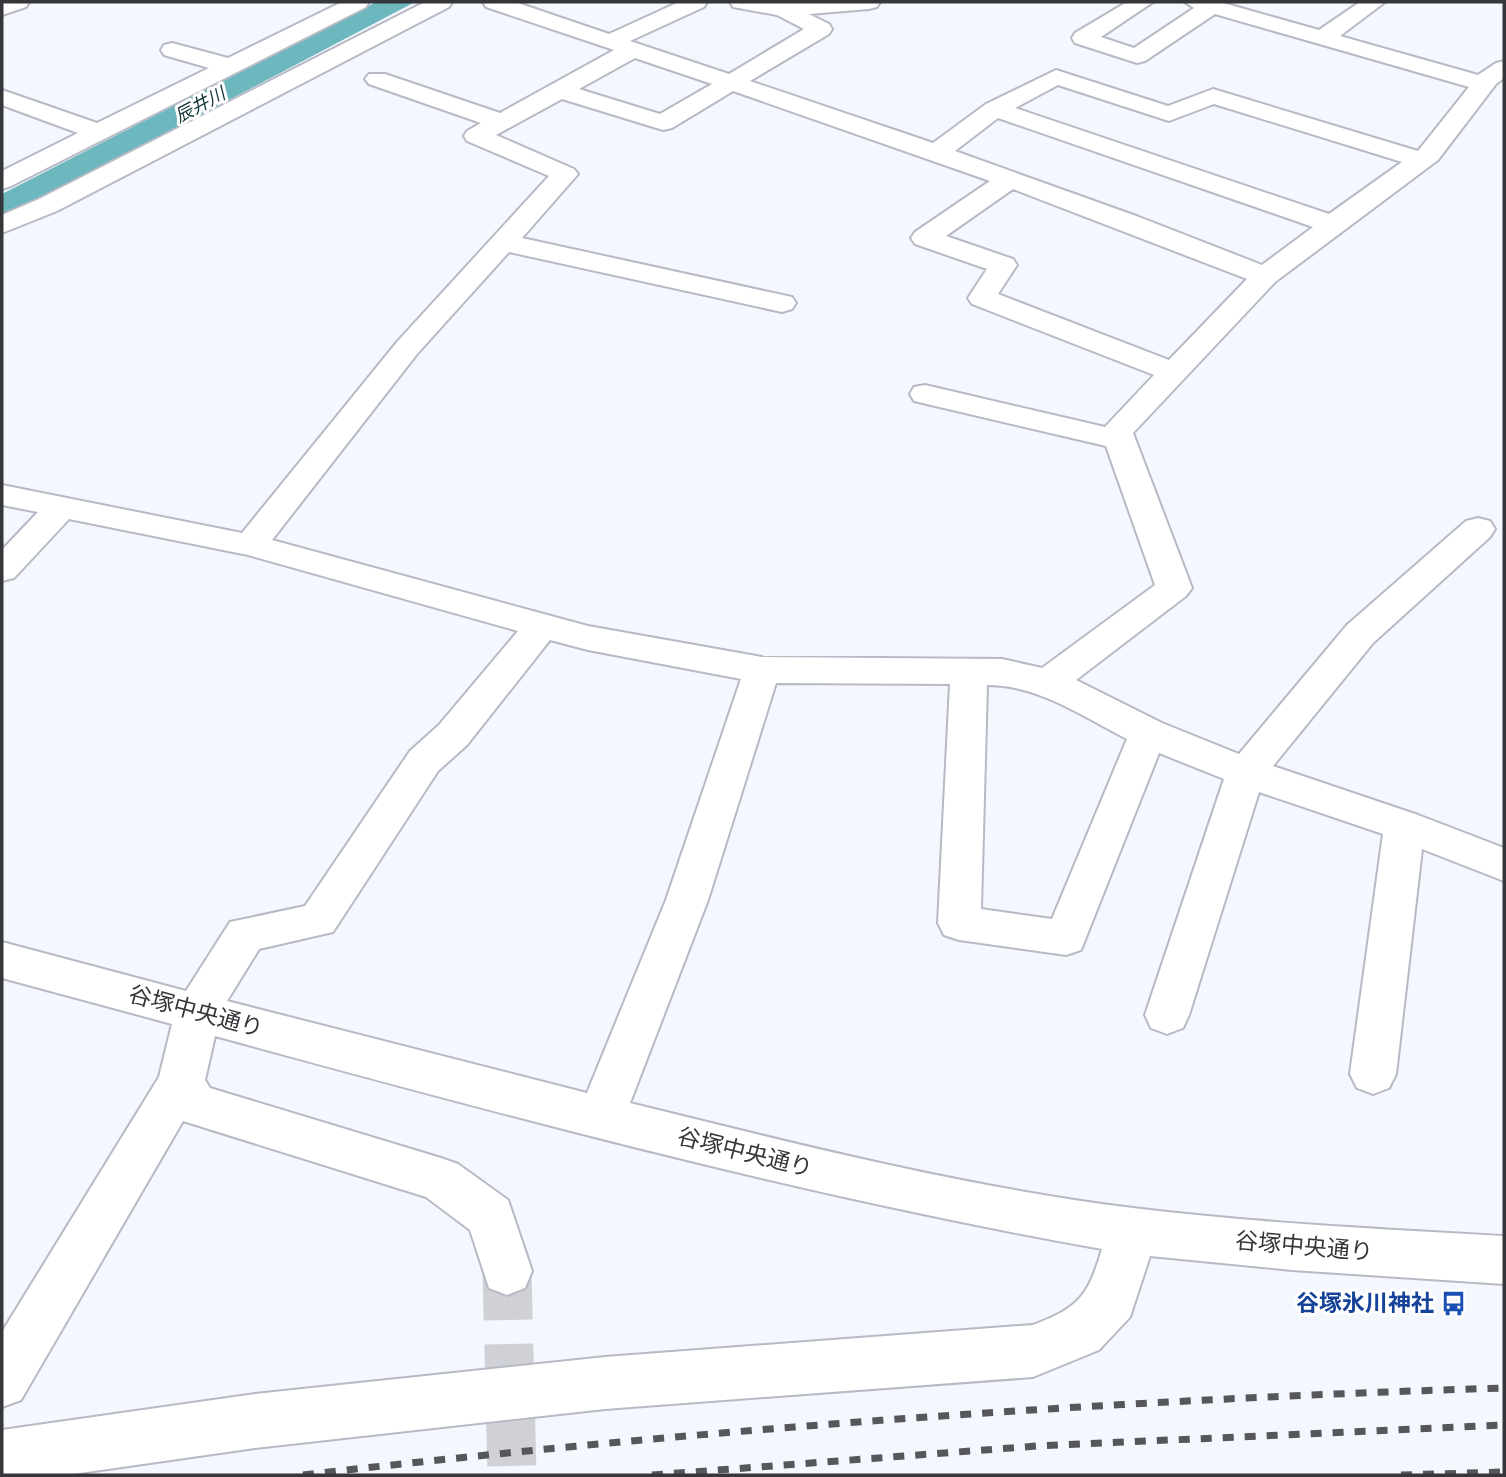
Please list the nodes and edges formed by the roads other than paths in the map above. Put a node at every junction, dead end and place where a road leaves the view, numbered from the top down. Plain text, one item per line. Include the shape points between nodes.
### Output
1 (18, 2) edge
2 (358, 2) edge
3 (441, 2) edge
4 (696, 2) edge
5 (741, 2) edge
6 (869, 2) edge
7 (1142, 2) edge
8 (1374, 2) edge
9 (516, 5) edge
10 (1222, 6) edge
11 (2, 8) edge
12 (783, 10) junction
13 (1324, 38) junction
14 (620, 46) junction
15 (172, 50) dead end
16 (229, 66) junction
17 (1494, 76) edge
18 (377, 79) dead end
19 (730, 83) junction
20 (559, 90) junction
21 (2, 97) edge
22 (995, 109) junction
23 (502, 121) junction
24 (97, 132) junction
25 (936, 153) junction
26 (1422, 160) junction
27 (1009, 180) junction
28 (2, 181) edge
29 (1332, 223) junction
30 (2, 225) edge
31 (503, 242) junction
32 (1265, 275) junction
33 (782, 303) dead end
34 (1173, 372) junction
35 (925, 394) dead end
36 (1119, 440) junction
37 (2, 495) edge
38 (61, 509) junction
39 (1478, 529) dead end
40 (250, 545) junction
41 (2, 570) edge
42 (542, 625) junction
43 (762, 670) junction
44 (969, 671) junction
45 (1048, 682) junction
46 (1148, 733) junction
47 (1246, 772) junction
48 (1404, 827) junction
49 (1504, 865) edge
50 (2, 960) edge
51 (198, 1010) junction
52 (1167, 1015) dead end
53 (1373, 1074) dead end
54 (181, 1082) junction
55 (601, 1116) junction
56 (1132, 1231) junction
57 (1504, 1260) edge
58 (507, 1271) tunnel mouth
59 (2, 1381) edge
60 (2, 1457) edge

1 - 11 street
2 - 16 street
3 - 30 street
4 - 14 street
5 - 12 street
6 - 12 street
7 - 10 street via 1083,38 1137,56
8 - 13 street
9 - 14 street
10 - 13 street
12 - 19 street via 821,29
13 - 17 street
14 - 19 street
14 - 20 street
15 - 16 street
16 - 24 street
17 - 26 street
18 - 23 street
19 - 20 street via 663,124
19 - 25 street
20 - 23 street
21 - 24 street
22 - 25 street
22 - 26 street via 1056,77 1170,114 1213,96
22 - 29 street
23 - 31 street via 476,136 565,174
24 - 28 street
25 - 27 street
26 - 29 street
27 - 32 street
27 - 34 street via 925,238 1003,265 982,298
29 - 32 street
31 - 33 street
31 - 40 street via 407,348
32 - 34 street
34 - 36 street via 1117,432
35 - 36 street
36 - 45 street via 1174,588
37 - 38 street
38 - 40 street
38 - 41 street
39 - 47 street via 1360,634
40 - 42 street
42 - 43 street via 588,638
42 - 51 street via 453,735 424,761 318,920 245,934
43 - 44 street
43 - 55 street via 687,900
44 - 45 street via 1002,672
44 - 46 street via 959,923 1066,938
45 - 46 street
46 - 47 street
47 - 48 street
47 - 52 street
48 - 49 street
48 - 53 street
50 - 51 street, 谷塚中央通り
51 - 54 street
51 - 55 street, 谷塚中央通り
54 - 58 street via 194,1104 441,1180 491,1216
54 - 59 street
55 - 56 street, 谷塚中央通り via 965,1202
56 - 57 street, 谷塚中央通り via 1292,1247
56 - 60 street via 1112,1300 1081,1332 1033,1351 605,1383 255,1421

